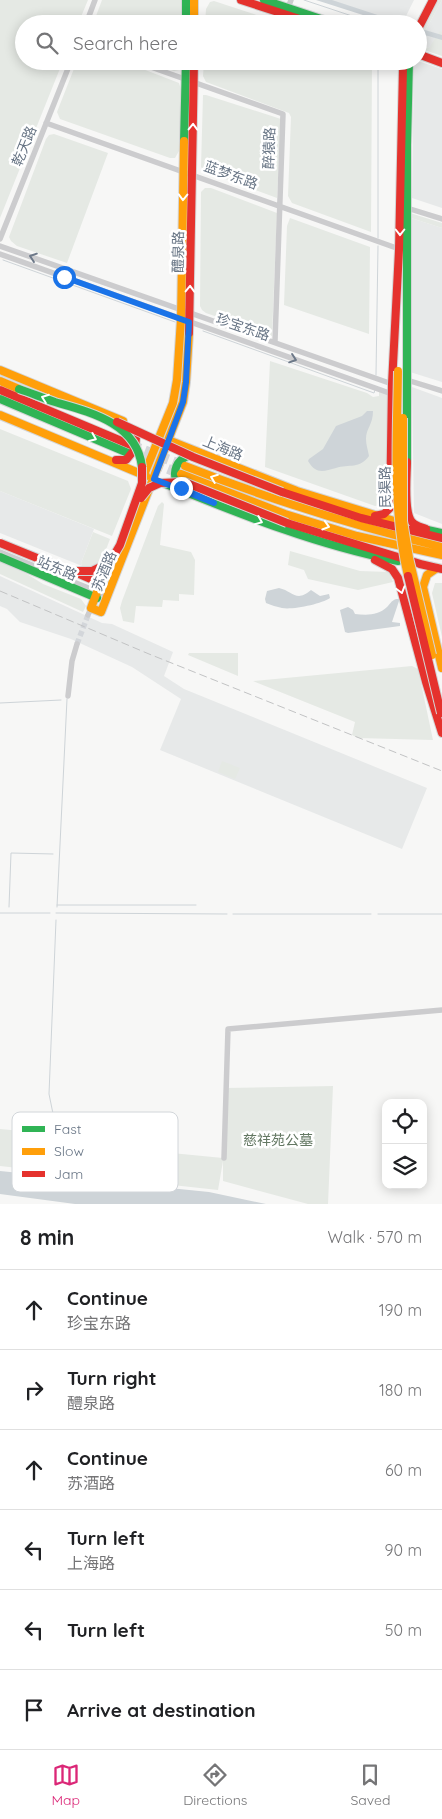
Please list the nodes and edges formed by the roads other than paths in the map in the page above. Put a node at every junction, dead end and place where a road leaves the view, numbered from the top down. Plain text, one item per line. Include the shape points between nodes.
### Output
1 (95, 0) edge
2 (186, 0) edge
3 (194, 0) edge
4 (241, 0) edge
5 (264, 0) edge
6 (433, 0) edge
7 (290, 4) edge
8 (89, 15) edge
9 (186, 15) edge
10 (194, 15) edge
11 (287, 15) edge
12 (315, 15) edge
13 (425, 15) edge
14 (427, 58) edge
15 (442, 63) edge
16 (67, 70) edge
17 (159, 70) edge
18 (188, 70) edge
19 (192, 70) edge
20 (403, 70) edge
21 (409, 70) edge
22 (190, 81) junction
23 (46, 123) junction
24 (188, 173) junction
25 (280, 206) junction
26 (407, 208) junction
27 (442, 219) edge
28 (0, 239) edge
29 (0, 246) edge
30 (404, 250) junction
31 (0, 254) edge
32 (181, 309) junction
33 (190, 313) junction
34 (185, 320) junction
35 (275, 341) junction
36 (0, 370) edge
37 (401, 371) junction
38 (407, 380) junction
39 (0, 381) edge
40 (392, 384) junction
41 (0, 390) edge
42 (442, 392) edge
43 (392, 394) junction
44 (0, 398) edge
45 (84, 405) junction
46 (0, 415) edge
47 (99, 415) junction
48 (159, 436) junction
49 (169, 440) junction
50 (67, 442) junction
51 (131, 444) tunnel mouth
52 (128, 453) tunnel mouth
53 (226, 463) junction
54 (185, 466) tunnel mouth
55 (181, 474) tunnel mouth
56 (144, 475) junction
57 (154, 479) junction
58 (214, 503) junction
59 (374, 516) junction
60 (426, 530) junction
61 (126, 531) junction
62 (442, 533) edge
63 (442, 538) edge
64 (0, 542) edge
65 (442, 547) edge
66 (0, 552) edge
67 (442, 555) edge
68 (0, 557) edge
69 (369, 557) junction
70 (424, 565) junction
71 (440, 568) edge
72 (105, 572) junction
73 (87, 578) junction
74 (100, 583) junction
75 (96, 594) junction
76 (106, 599) junction
77 (77, 644) tunnel mouth
78 (442, 668) edge
79 (68, 696) dead end
80 (442, 696) edge
81 (441, 715) edge
82 (442, 733) edge
83 (442, 1010) edge
84 (224, 1158) dead end

1 - 8 street
2 - 9 main road
3 - 10 main road
4 - 11 main road
5 - 7 main road
6 - 13 main road
7 - 12 main road
14 - 15 main road
16 - 23 street, 乾天路
17 - 22 street, 醉猿路
18 - 22 main road, 醴泉路
19 - 22 main road, 醴泉路
20 -> 30 main road, 民渠路
21 - 26 main road, 民渠路
22 - 24 main road, 醴泉路
22 - 25 street, 醉猿路 via 283,114
23 - 24 street, 蓝梦东路
23 - 28 street, 乾天路
24 - 25 street, 蓝梦东路
24 -> 32 main road, 醴泉路
33 -> 24 main road, 醴泉路
25 - 30 street, 蓝梦东路
25 - 35 street, 醉猿路
26 - 27 street
26 - 30 main road, 民渠路
32 -> 29 street, 珍宝东路
30 - 37 main road, 民渠路
30 - 38 main road, 民渠路
30 - 40 main road, 民渠路
31 - 34 street, 珍宝东路
32 - 33 street, 珍宝东路
32 - 34 main road, 醴泉路
33 - 34 main road, 醴泉路
33 - 35 street, 珍宝东路
34 -> 43 street, 珍宝东路
34 - 48 main road, 醴泉路 via 173,403
34 - 49 main road, 醴泉路 via 186,382 183,402
35 - 40 street, 珍宝东路
36 - 45 main road, 上海路
37 - 80 main road, 民渠路, bridge via 403,521
37 - 81 main road, 民渠路, bridge via 399,532
38 - 42 street
38 - 60 main road, 民渠路 via 408,513 412,524
47 -> 39 main road, bridge
40 - 43 main road, 民渠路
41 - 51 main road
43 - 59 main road, 民渠路 via 390,508 384,514
44 -> 52 main road
45 - 48 main road, 上海路
45 - 50 main road via 135,432 135,451 120,461
46 - 50 main road
47 - 61 main road, bridge via 124,431 140,458 141,490
47 - 63 main road, bridge via 128,425 227,472 282,492 352,516
48 - 49 main road, 上海路
48 - 56 main road, 苏酒路
49 - 53 main road, 上海路
49 - 57 main road, 苏酒路
50 - 56 main road
53 - 58 main road via 192,455 181,458 174,470 178,486
53 - 59 main road, 上海路
65 -> 54 main road via 307,511
55 -> 67 main road via 285,514 357,536
56 - 57 main road
56 - 72 main road, 苏酒路
57 - 58 main road
57 - 76 main road, 苏酒路
58 -> 69 main road via 283,530
59 - 60 main road, 上海路
60 - 62 main road, 上海路
61 - 64 main road, bridge via 113,558 92,571 82,572 69,571
61 - 70 main road, bridge via 145,491 167,481 184,482 287,523
64 - 73 main road, 站东路
66 - 75 street
68 - 75 main road, 站东路
69 - 70 main road
69 -> 82 main road via 392,570 398,578
70 - 71 main road
71 - 78 main road via 428,573 423,587
72 - 73 main road
72 - 74 main road, 苏酒路
73 - 74 main road, 站东路
74 - 75 main road, 苏酒路
75 - 76 main road, 站东路
75 - 76 main road, 苏酒路 via 89,612 101,612
77 - 79 street
83 - 84 street via 228,1028

